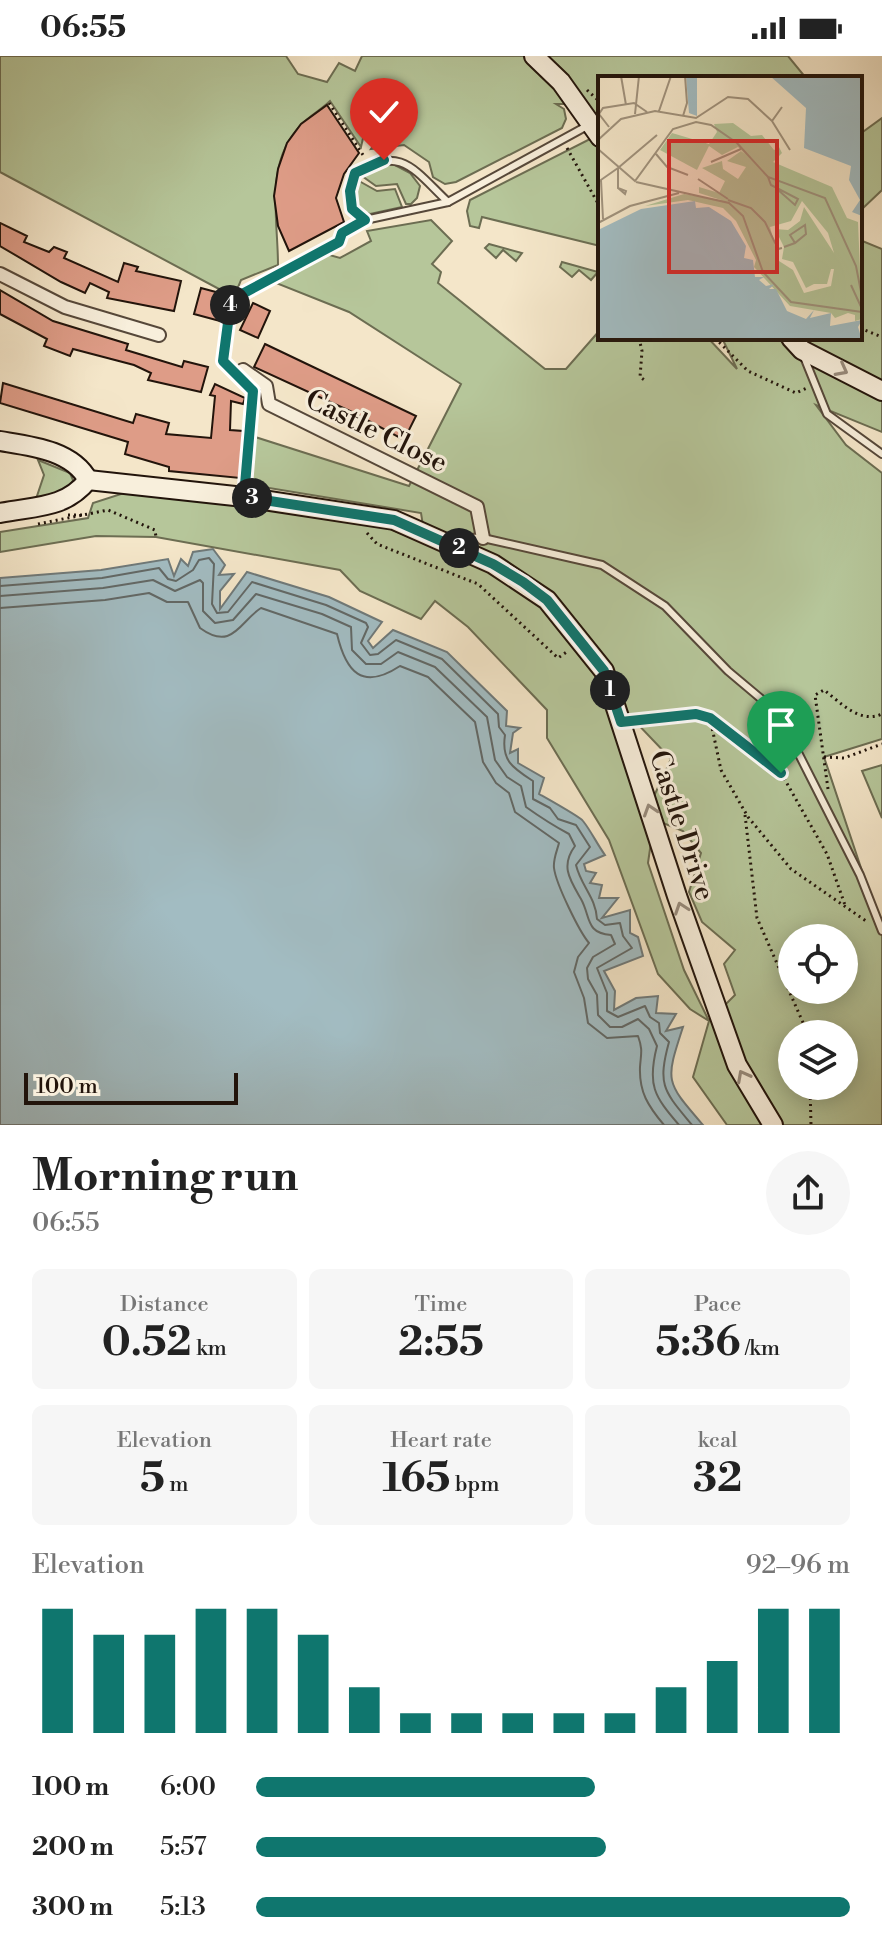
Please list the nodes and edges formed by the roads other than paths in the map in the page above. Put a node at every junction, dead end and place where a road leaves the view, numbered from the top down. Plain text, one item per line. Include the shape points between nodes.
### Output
1 (534, 56) edge
2 (595, 130) edge
3 (448, 202) junction
4 (365, 220) junction
5 (342, 233) road end
6 (0, 274) edge
7 (159, 335) dead end
8 (796, 344) edge
9 (241, 376) road end
10 (882, 391) edge
11 (0, 441) edge
12 (881, 452) edge
13 (88, 480) junction
14 (0, 513) edge
15 (433, 536) junction
16 (483, 538) junction
17 (882, 931) edge
18 (773, 1125) edge

1 - 2 street via 561,82
2 - 3 lane via 475,184
3 - 4 lane
3 - 4 lane via 409,164 384,160 355,173 352,209
4 - 5 lane
6 - 7 street via 65,307
8 -> 10 street
8 - 12 lane via 827,414
9 - 16 street, Castle Close via 266,386 269,404 477,507
11 - 13 street via 67,458
13 - 14 street via 76,496
13 - 15 street, Castle Drive via 349,512 394,520
15 - 16 lane
18 -> 15 street, Castle Drive via 737,1065 604,671 547,600
16 - 17 lane via 602,565 665,606 778,713

